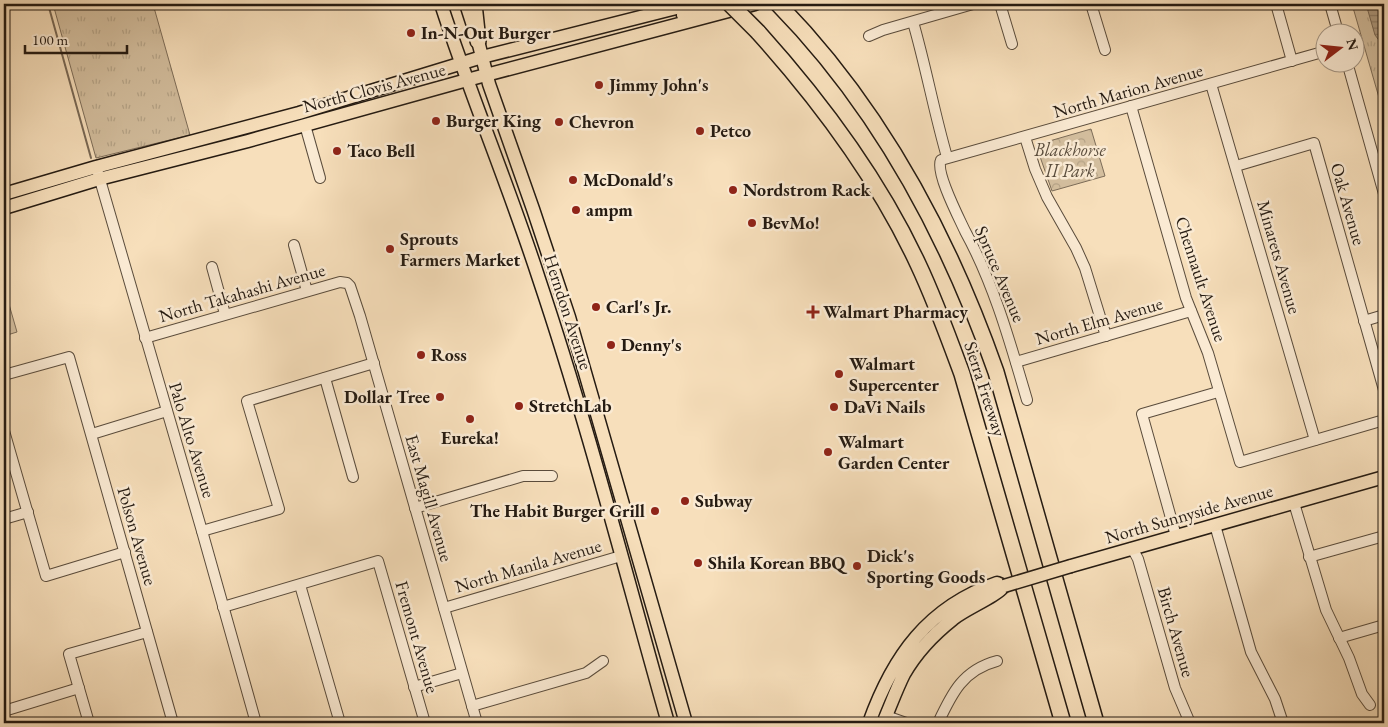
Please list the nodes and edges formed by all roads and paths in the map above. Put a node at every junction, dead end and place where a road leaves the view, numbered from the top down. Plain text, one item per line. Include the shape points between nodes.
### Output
1 (442, 4) edge
2 (466, 4) edge
3 (474, 4) edge
4 (692, 4) edge
5 (711, 4) edge
6 (724, 4) edge
7 (755, 4) edge
8 (778, 4) edge
9 (973, 4) edge
10 (1000, 4) edge
11 (1091, 4) edge
12 (1276, 4) edge
13 (1330, 4) edge
14 (960, 6) edge
15 (734, 9) edge
16 (635, 18) junction
17 (913, 22) junction
18 (1335, 22) edge
19 (649, 33) junction
20 (869, 36) dead end
21 (478, 41) junction
22 (1012, 44) dead end
23 (1105, 50) dead end
24 (570, 53) junction
25 (1316, 54) edge
26 (482, 57) junction
27 (1292, 60) junction
28 (460, 63) junction
29 (1350, 72) edge
30 (486, 75) junction
31 (466, 80) junction
32 (1211, 84) junction
33 (377, 88) junction
34 (1131, 106) junction
35 (305, 125) junction
36 (1025, 137) junction
37 (943, 160) junction
38 (1236, 166) junction
39 (98, 173) junction
40 (502, 176) junction
41 (320, 178) dead end
42 (4, 194) edge
43 (1384, 194) edge
44 (4, 208) edge
45 (294, 244) dead end
46 (212, 267) dead end
47 (555, 274) junction
48 (539, 278) junction
49 (347, 283) joint
50 (307, 291) junction
51 (1191, 311) junction
52 (225, 314) junction
53 (1384, 315) edge
54 (1364, 321) junction
55 (1106, 336) junction
56 (145, 338) junction
57 (1016, 362) junction
58 (374, 363) junction
59 (584, 367) junction
60 (4, 375) edge
61 (325, 378) junction
62 (1384, 390) edge
63 (1218, 392) junction
64 (1027, 400) dead end
65 (167, 412) junction
66 (1384, 420) edge
67 (4, 431) edge
68 (586, 432) junction
69 (92, 434) junction
70 (1315, 440) junction
71 (353, 476) dead end
72 (552, 476) dead end
73 (1384, 477) edge
74 (1294, 502) junction
75 (415, 508) junction
76 (28, 512) junction
77 (4, 520) edge
78 (1215, 525) junction
79 (202, 531) junction
80 (1176, 536) junction
81 (1384, 536) edge
82 (1132, 548) junction
83 (125, 552) junction
84 (621, 556) junction
85 (638, 556) junction
86 (1310, 557) junction
87 (300, 585) junction
88 (1004, 586) junction
89 (972, 592) junction
90 (223, 607) junction
91 (444, 608) junction
92 (1384, 625) edge
93 (923, 629) junction
94 (147, 632) junction
95 (1339, 638) junction
96 (603, 661) dead end
97 (913, 661) junction
98 (997, 661) dead end
99 (462, 673) junction
100 (671, 675) junction
101 (414, 687) junction
102 (79, 688) junction
103 (1370, 705) dead end
104 (472, 706) junction
105 (4, 711) edge
106 (885, 720) edge
107 (89, 723) edge
108 (173, 723) edge
109 (256, 723) edge
110 (340, 723) edge
111 (425, 723) edge
112 (477, 723) edge
113 (668, 723) edge
114 (686, 723) edge
115 (869, 723) edge
116 (906, 723) edge
117 (938, 723) edge
118 (1063, 723) edge
119 (1096, 723) edge
120 (1190, 723) edge
121 (1283, 723) edge

1 - 28 main road, Herndon Avenue
2 - 21 main road, Herndon Avenue
3 - 21 highway
4 - 16 main road, North Clovis Avenue
5 - 19 main road via 695,12 654,23
6 - 15 highway, Sierra Freeway, bridge
7 - 19 main road, North Clovis Avenue
8 - 119 highway, Sierra Freeway via 850,87 879,130 929,213 956,269 996,372
9 - 14 street
10 - 22 street
11 - 23 street
12 - 27 street
13 - 18 street
14 - 17 street
15 - 118 highway, Sierra Freeway, bridge via 790,67 854,152 921,271 962,374
16 - 24 main road via 632,28 601,36
16 - 26 main road, North Clovis Avenue
17 - 20 street
17 - 37 street, Spruce Avenue via 926,66
19 - 24 main road, North Clovis Avenue
21 - 26 main road, Herndon Avenue
24 - 30 main road, North Clovis Avenue
25 - 27 street, North Marion Avenue
26 - 28 main road, North Clovis Avenue
26 - 30 main road, Herndon Avenue
27 - 32 street, North Marion Avenue
28 - 31 main road, Herndon Avenue
28 - 33 main road, North Clovis Avenue
29 - 43 street
30 - 31 main road, North Clovis Avenue
30 - 47 main road, Herndon Avenue
31 - 35 main road, North Clovis Avenue
31 - 40 main road, Herndon Avenue
32 - 34 street, North Marion Avenue
32 - 38 street, Minarets Avenue
33 - 35 main road via 348,104 306,119
33 - 39 main road, North Clovis Avenue
34 - 36 street, North Marion Avenue
34 - 51 street, Chennault Avenue
35 - 39 main road, North Clovis Avenue
35 - 41 street
36 - 37 street, North Marion Avenue
36 - 55 street via 1047,196 1085,268
37 - 57 street, Spruce Avenue via 947,193 998,304
38 - 54 street, Oak Avenue via 1314,143
38 - 70 street, Minarets Avenue
39 - 42 main road, North Clovis Avenue
39 - 44 main road, North Clovis Avenue
39 - 56 street, Palo Alto Avenue
40 - 47 main road via 525,212 543,263
40 - 48 main road, Herndon Avenue
45 - 50 street
46 - 52 street
47 - 59 main road, Herndon Avenue
48 - 59 main road via 549,282 568,341
48 - 68 main road, Herndon Avenue
49 - 50 street, North Takahashi Avenue
49 - 58 street, East Magill Avenue
50 - 52 street, North Takahashi Avenue
51 - 55 street, North Elm Avenue
51 - 63 street, Chennault Avenue via 1208,353
52 - 56 street, North Takahashi Avenue
53 - 54 street
54 - 62 street, Oak Avenue
55 - 57 street, North Elm Avenue
56 - 65 street, Palo Alto Avenue
57 - 64 street, Spruce Avenue
58 - 61 street
58 - 75 street, East Magill Avenue
59 - 85 main road, Herndon Avenue
60 - 69 street, Polson Avenue via 69,357
61 - 71 street
61 - 79 street via 247,402 279,508
63 - 70 street, Chennault Avenue via 1240,462
63 - 80 street via 1142,414
65 - 69 street
65 - 79 street, Palo Alto Avenue
66 - 70 street
67 - 76 street
68 - 84 main road, Herndon Avenue
68 - 85 main road via 602,461 626,545 629,552
69 - 83 street, Polson Avenue
72 - 75 street via 524,476
73 - 74 main road, North Sunnyside Avenue
74 - 78 main road, North Sunnyside Avenue
74 - 86 street
75 - 91 street, East Magill Avenue
76 - 77 street
76 - 83 street via 46,576
78 - 80 main road, North Sunnyside Avenue
78 - 121 street via 1251,652
79 - 90 street, Palo Alto Avenue
80 - 82 main road, North Sunnyside Avenue
81 - 86 street
82 - 88 main road, North Sunnyside Avenue, bridge
82 - 120 street, Birch Avenue via 1138,559 1175,688
83 - 94 street, Polson Avenue
84 - 91 street, North Manila Avenue
84 - 100 main road via 628,556 630,560 654,644
84 - 113 main road, Herndon Avenue
85 - 100 main road, Herndon Avenue
86 - 95 street via 1326,610
87 - 90 street
87 - 101 street, Fremont Avenue via 378,561
87 - 110 street
88 - 89 main road, North Sunnyside Avenue via 997,583
88 - 97 main road, North Sunnyside Avenue via 1000,592 953,619
89 - 93 main road, North Sunnyside Avenue
89 - 97 main road via 969,600 926,636
90 - 109 street, Palo Alto Avenue
91 - 99 street, East Magill Avenue
92 - 95 street
93 - 106 main road via 886,695 882,708
93 - 115 main road, North Sunnyside Avenue via 903,653 881,690
94 - 102 street via 70,654
94 - 108 street, Polson Avenue
95 - 103 street via 1362,694
96 - 104 street via 586,673
97 - 106 main road, North Sunnyside Avenue
98 - 117 street via 976,668 966,677 952,694
99 - 101 street
99 - 104 street, East Magill Avenue
100 - 114 main road, Herndon Avenue
101 - 111 street, Fremont Avenue
102 - 105 street
102 - 107 street
104 - 112 street, East Magill Avenue
106 - 116 street

